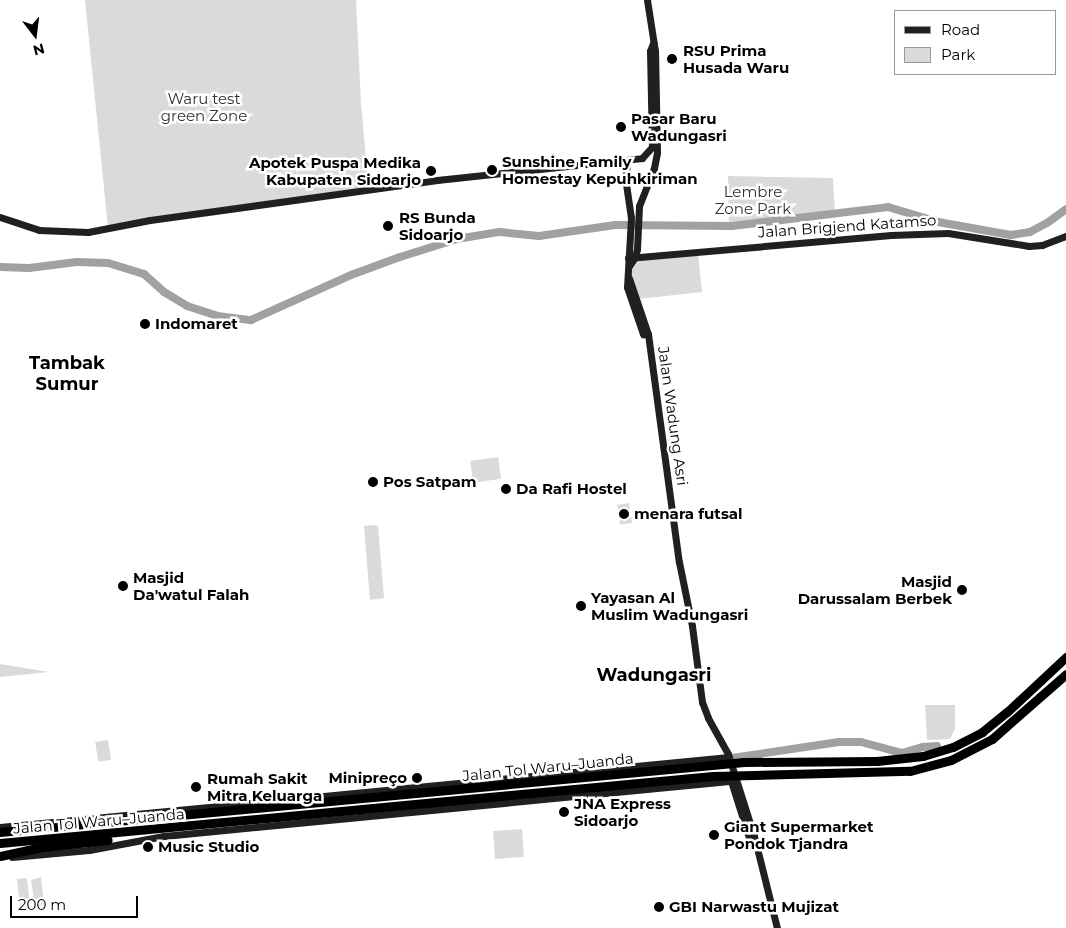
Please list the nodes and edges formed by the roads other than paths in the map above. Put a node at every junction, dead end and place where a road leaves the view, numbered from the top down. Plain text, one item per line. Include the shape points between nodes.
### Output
1 (646, 0) edge
2 (653, 43) junction
3 (642, 158) junction
4 (627, 164) junction
5 (654, 168) junction
6 (630, 206) junction
7 (639, 206) junction
8 (0, 216) edge
9 (1066, 236) edge
10 (634, 237) junction
11 (631, 257) junction
12 (1066, 657) edge
13 (1066, 674) edge
14 (729, 757) junction
15 (685, 761) junction
16 (671, 762) junction
17 (732, 768) junction
18 (729, 781) junction
19 (686, 784) junction
20 (673, 785) junction
21 (448, 791) junction
22 (449, 801) junction
23 (0, 827) edge
24 (159, 830) junction
25 (0, 832) edge
26 (0, 843) edge
27 (755, 845) junction
28 (0, 856) edge
29 (777, 928) edge

1 - 2 main road
2 - 3 main road via 650,51 652,147
2 - 5 main road via 658,118
3 - 4 main road
3 - 5 main road
4 - 6 main road
4 - 8 main road via 619,162 437,180 150,220 88,232 39,230
5 - 7 main road
6 - 7 main road
6 - 10 main road
7 - 10 main road
9 - 11 main road, Jalan Brigjend Katamso via 1029,246 948,233 891,234
10 - 11 main road, Jalan Wadung Asri
11 - 14 main road, Jalan Wadung Asri via 628,290 648,340 702,702
12 - 21 highway, Jalan Tol Waru–Juanda via 982,732 953,747 923,756 877,761 744,762
13 - 22 highway, Jalan Tol Waru–Juanda via 992,739 961,756 920,769 877,773 713,776
14 - 15 main road
14 - 17 main road, Jalan Wadung Asri
15 - 16 main road
15 - 19 main road via 683,773
16 - 20 main road
16 - 23 main road
17 - 18 main road
17 - 27 main road, Jalan Wadung Asri
18 - 19 main road
18 - 27 main road via 749,838
19 - 20 main road
20 - 28 main road via 164,836 81,851
21 - 22 highway via 446,797
21 - 25 highway, Jalan Tol Waru–Juanda
22 - 24 highway, Jalan Tol Waru–Juanda
24 - 26 highway, Jalan Tol Waru–Juanda
24 - 28 highway
27 - 29 main road

